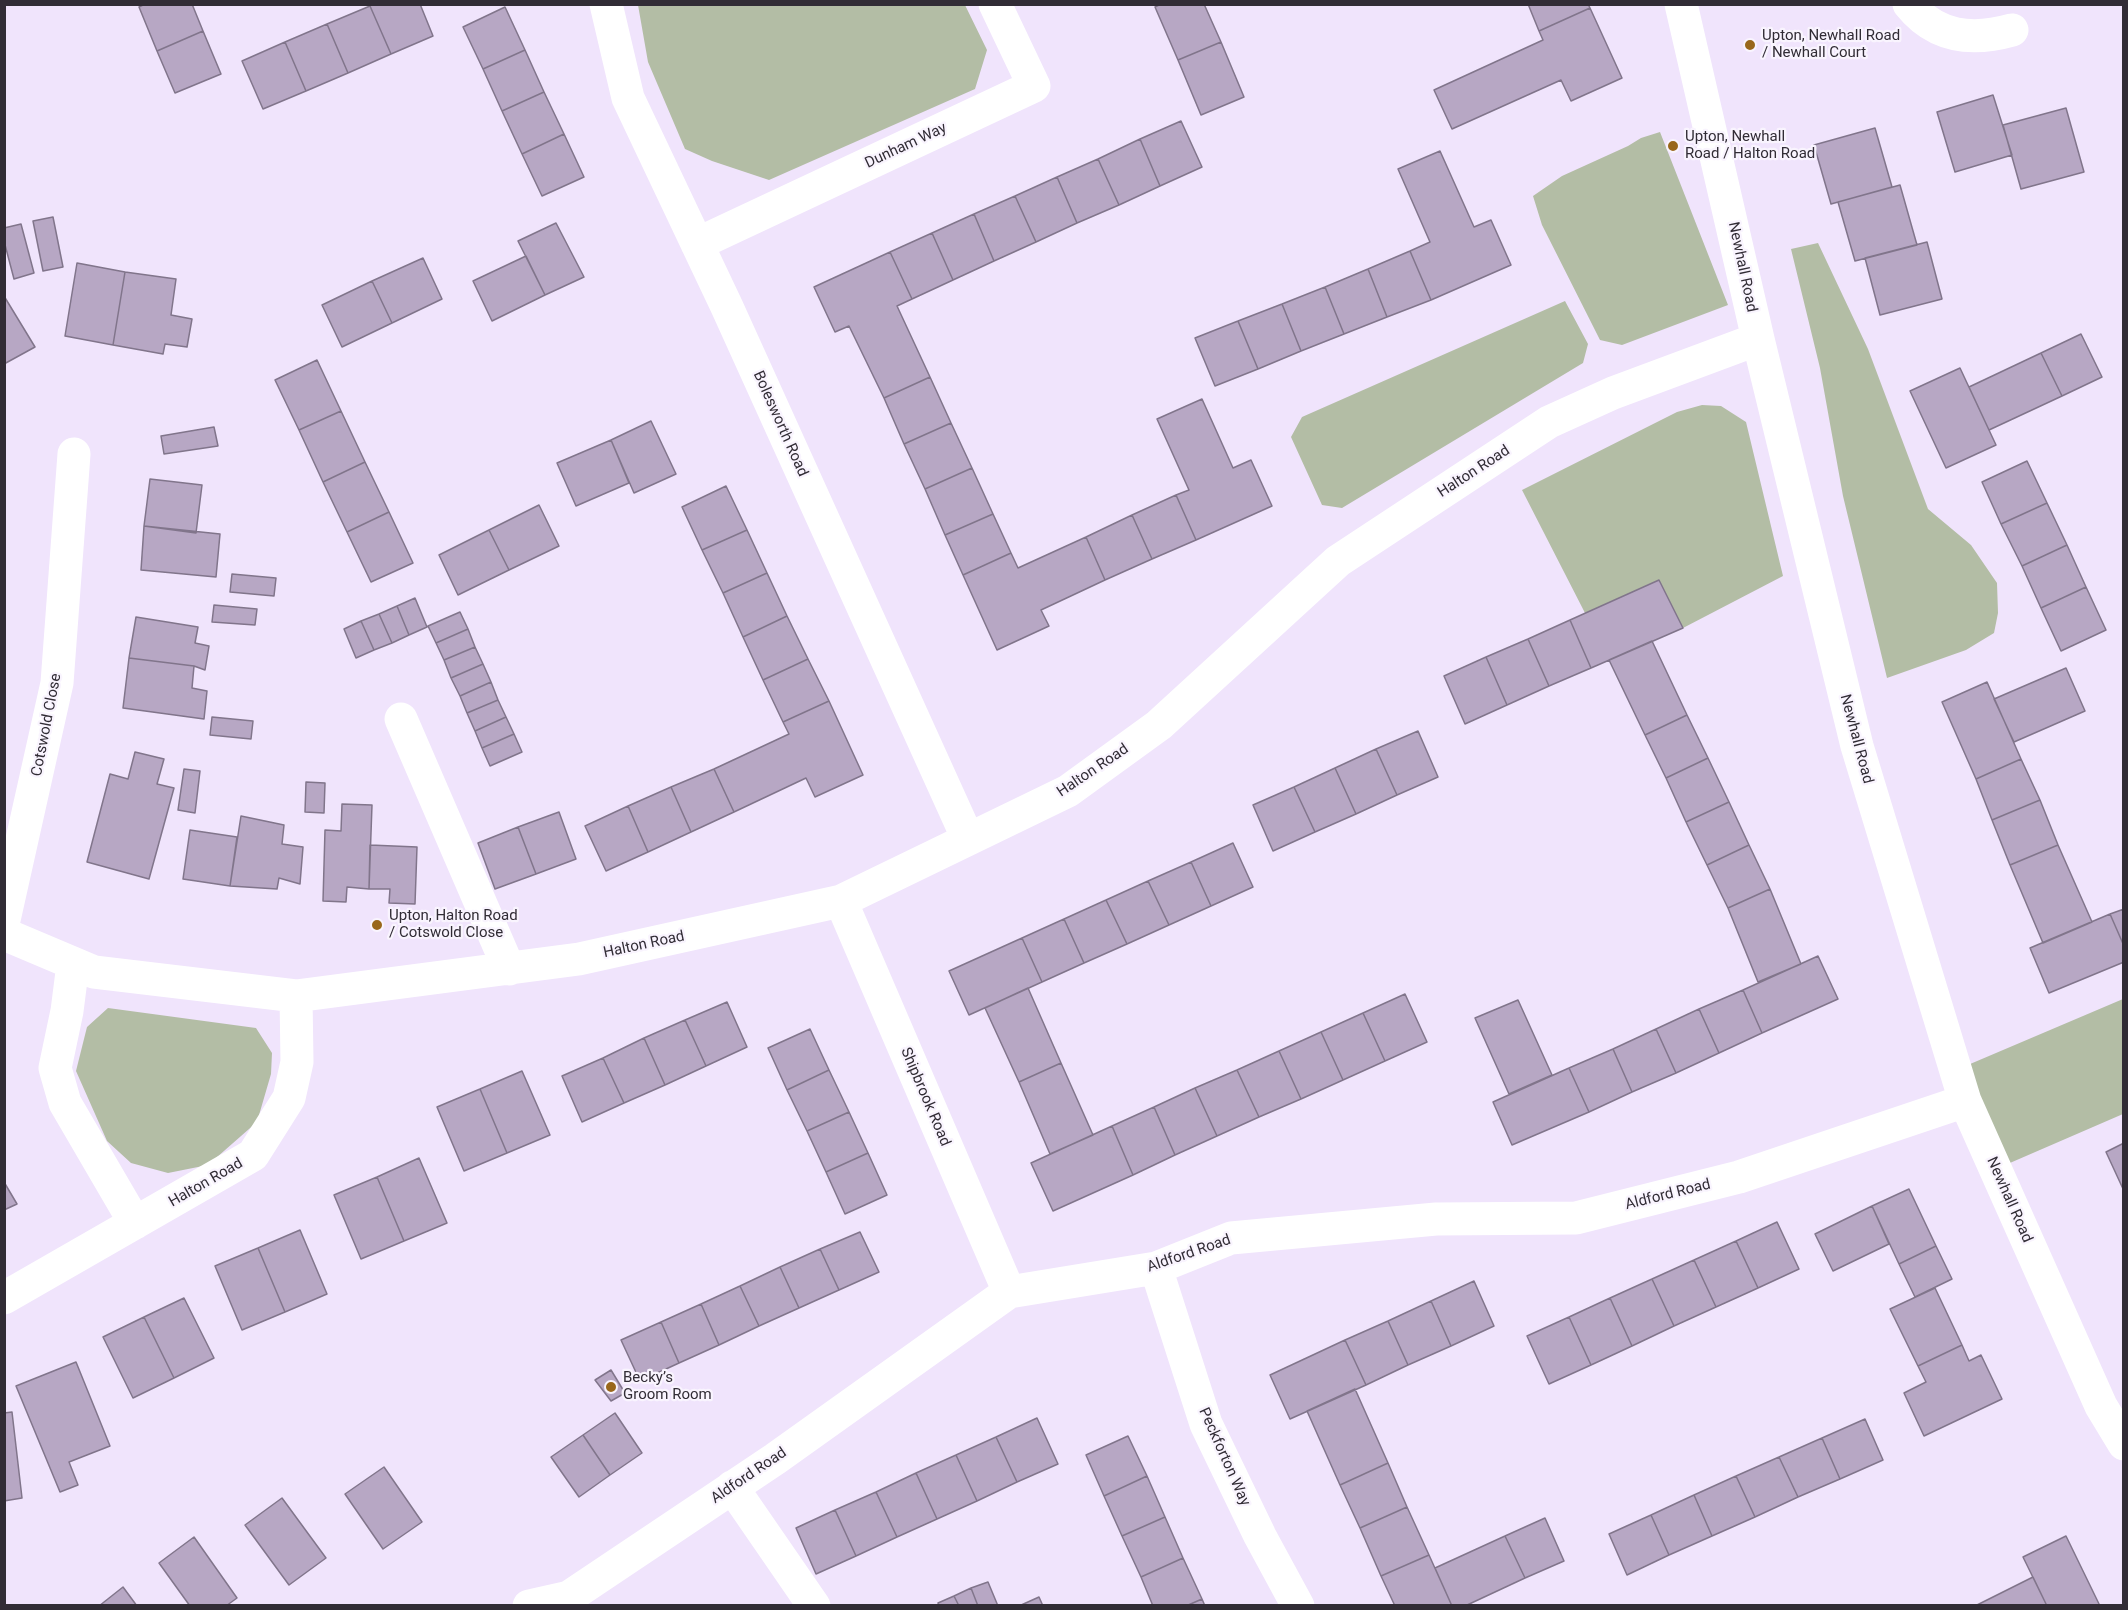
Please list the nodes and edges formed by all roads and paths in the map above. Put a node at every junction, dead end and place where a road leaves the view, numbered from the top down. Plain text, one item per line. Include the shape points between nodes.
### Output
1 (606, 4) edge
2 (995, 4) edge
3 (1681, 4) edge
4 (1909, 4) edge
5 (2012, 30) dead end
6 (697, 244) junction
7 (1758, 339) junction
8 (74, 454) dead end
9 (401, 718) dead end
10 (968, 839) junction
11 (841, 901) junction
12 (4, 921) edge
13 (4, 934) edge
14 (73, 964) junction
15 (509, 969) junction
16 (296, 996) junction
17 (1965, 1101) junction
18 (135, 1223) junction
19 (1155, 1268) junction
20 (1009, 1292) junction
21 (4, 1298) edge
22 (2124, 1444) edge
23 (732, 1487) junction
24 (572, 1601) edge
25 (529, 1605) edge
26 (814, 1605) edge
27 (1298, 1605) edge

1 - 6 street, Bolesworth Road via 628,98
2 - 6 street, Dunham Way via 1034,86
3 - 7 street, Newhall Road
4 - 5 street via 1929,23 1948,32 1969,37
6 - 10 street, Bolesworth Road
7 - 10 street, Halton Road via 1613,393 1549,422 1338,561 1159,725 1068,791
7 - 17 street, Newhall Road via 1857,746
8 - 12 street, Cotswold Close via 57,683
9 - 15 street
10 - 11 street, Halton Road
11 - 15 street, Halton Road via 579,959
11 - 20 street, Shipbrook Road
13 - 14 street, Halton Road
14 - 16 street, Halton Road via 94,972
14 - 18 street via 55,1068 65,1103
15 - 16 street, Halton Road
16 - 18 street, Halton Road via 297,1062 289,1098 253,1155
17 - 19 street, Aldford Road via 1739,1177 1576,1218 1437,1219 1232,1238
17 - 22 street, Newhall Road via 2101,1406
18 - 21 street, Halton Road
19 - 20 street, Aldford Road
19 - 27 street, Peckforton Way via 1206,1424
20 - 23 street, Aldford Road
23 - 24 street, Aldford Road
23 - 26 street
24 - 25 street, Aldford Road

